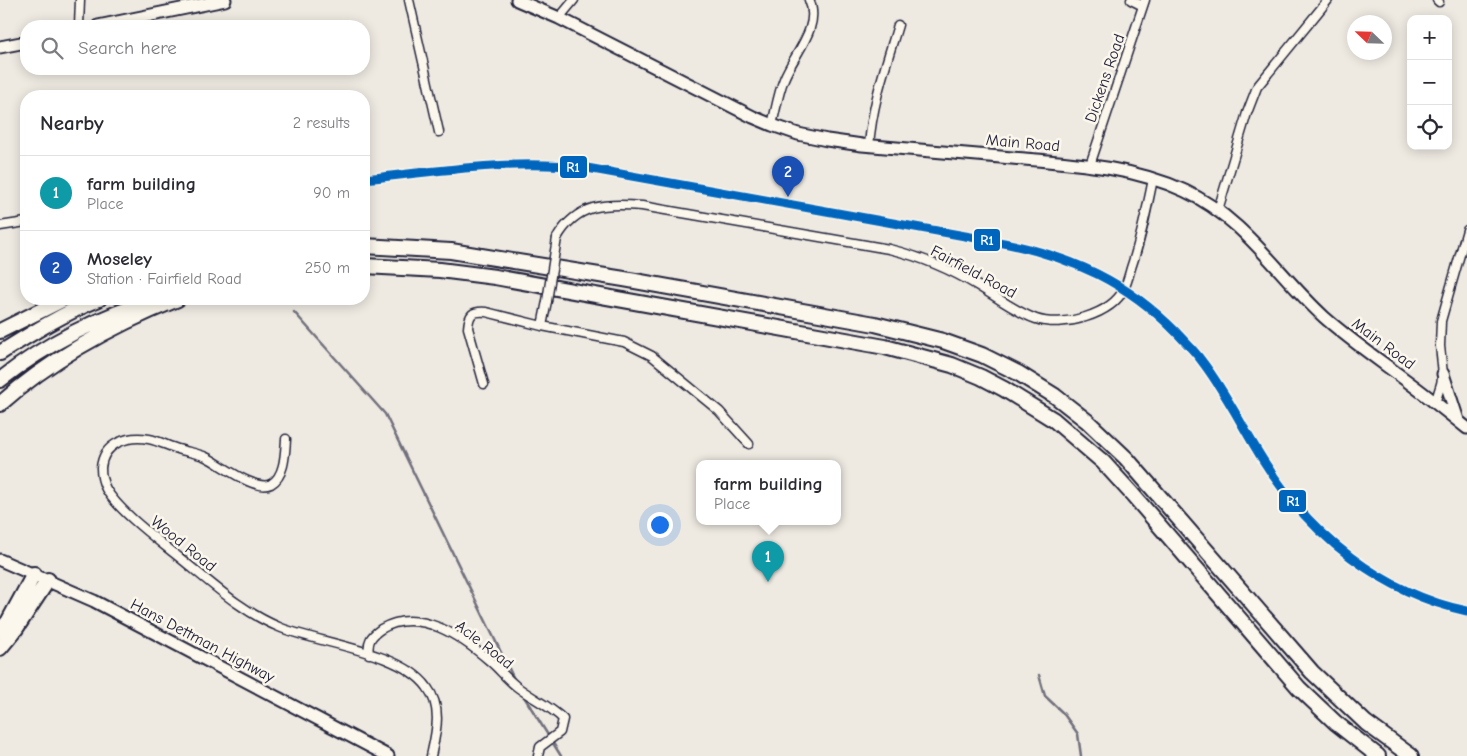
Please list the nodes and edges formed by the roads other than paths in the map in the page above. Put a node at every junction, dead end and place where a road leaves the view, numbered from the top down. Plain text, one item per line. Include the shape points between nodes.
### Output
1 (80, 0) edge
2 (225, 0) edge
3 (409, 0) edge
4 (517, 0) edge
5 (574, 0) edge
6 (810, 0) edge
7 (1131, 0) edge
8 (1328, 0) edge
9 (1144, 3) edge
10 (558, 18) junction
11 (79, 20) edge
12 (127, 20) edge
13 (898, 25) dead end
14 (20, 43) edge
15 (0, 47) edge
16 (772, 125) junction
17 (439, 132) dead end
18 (869, 146) junction
19 (1090, 165) junction
20 (1153, 179) junction
21 (1218, 210) junction
22 (20, 223) edge
23 (0, 226) edge
24 (1467, 230) edge
25 (370, 246) edge
26 (370, 266) edge
27 (52, 305) edge
28 (85, 305) edge
29 (138, 305) edge
30 (165, 305) edge
31 (542, 326) junction
32 (0, 331) edge
33 (0, 353) edge
34 (1443, 374) junction
35 (0, 380) edge
36 (484, 384) dead end
37 (1435, 403) junction
38 (0, 404) edge
39 (1463, 424) edge
40 (286, 439) dead end
41 (749, 444) dead end
42 (0, 560) edge
43 (34, 574) junction
44 (48, 580) junction
45 (0, 631) edge
46 (0, 648) edge
47 (369, 654) junction
48 (388, 756) edge
49 (431, 756) edge
50 (538, 756) edge
51 (1378, 756) edge
52 (1411, 756) edge

1 - 11 street
2 - 12 main road
3 - 17 street
4 - 10 main road, Main Road
5 - 10 street
6 - 16 street via 813,22 784,77
7 - 9 street
8 - 21 street via 1257,87
9 - 19 street, Dickens Road
10 - 16 main road, Main Road
13 - 18 street via 871,121
14 - 15 main road
16 - 18 main road, Main Road via 798,134
18 - 19 main road, Main Road
19 - 20 main road, Main Road
20 - 21 main road, Main Road via 1187,192
20 - 31 street, Fairfield Road, bridge via 1139,245 1124,289 1110,306 1100,312 1067,320 1051,322 1020,312 962,277 910,254 650,207 617,204 589,209 568,222 557,238
21 - 37 main road, Main Road via 1242,230 1324,316
22 - 23 street
24 - 34 street via 1441,320
25 - 52 highway via 451,251 624,279 882,326 943,341 982,355 1055,396 1094,427 1126,458 1312,672 1366,723
26 - 51 highway via 495,277 817,334 893,348 981,376 1047,415 1103,462 1299,688
27 - 32 highway
28 - 33 highway
29 - 35 highway via 72,333
30 - 38 highway via 94,337 54,362
31 - 36 street via 486,312 471,314 468,328
31 - 41 street via 624,342 652,356 719,411
34 - 37 street
34 - 39 main road
37 - 39 main road, Main Road
40 - 47 street, Wood Road via 278,478 265,486 248,481 204,456 142,438 111,446 101,467 102,478 107,490 126,513 232,600 281,628
42 - 43 main road, Hans Dettman Highway
43 - 44 main road, Hans Dettman Highway
43 - 45 highway
44 - 46 highway
44 - 48 main road, Hans Dettman Highway
47 - 49 street, Wood Road via 407,669 430,692 437,709 438,724
47 - 50 street, Acle Road via 369,639 388,625 421,622 437,626 471,647 518,688 563,719 560,732 540,747

